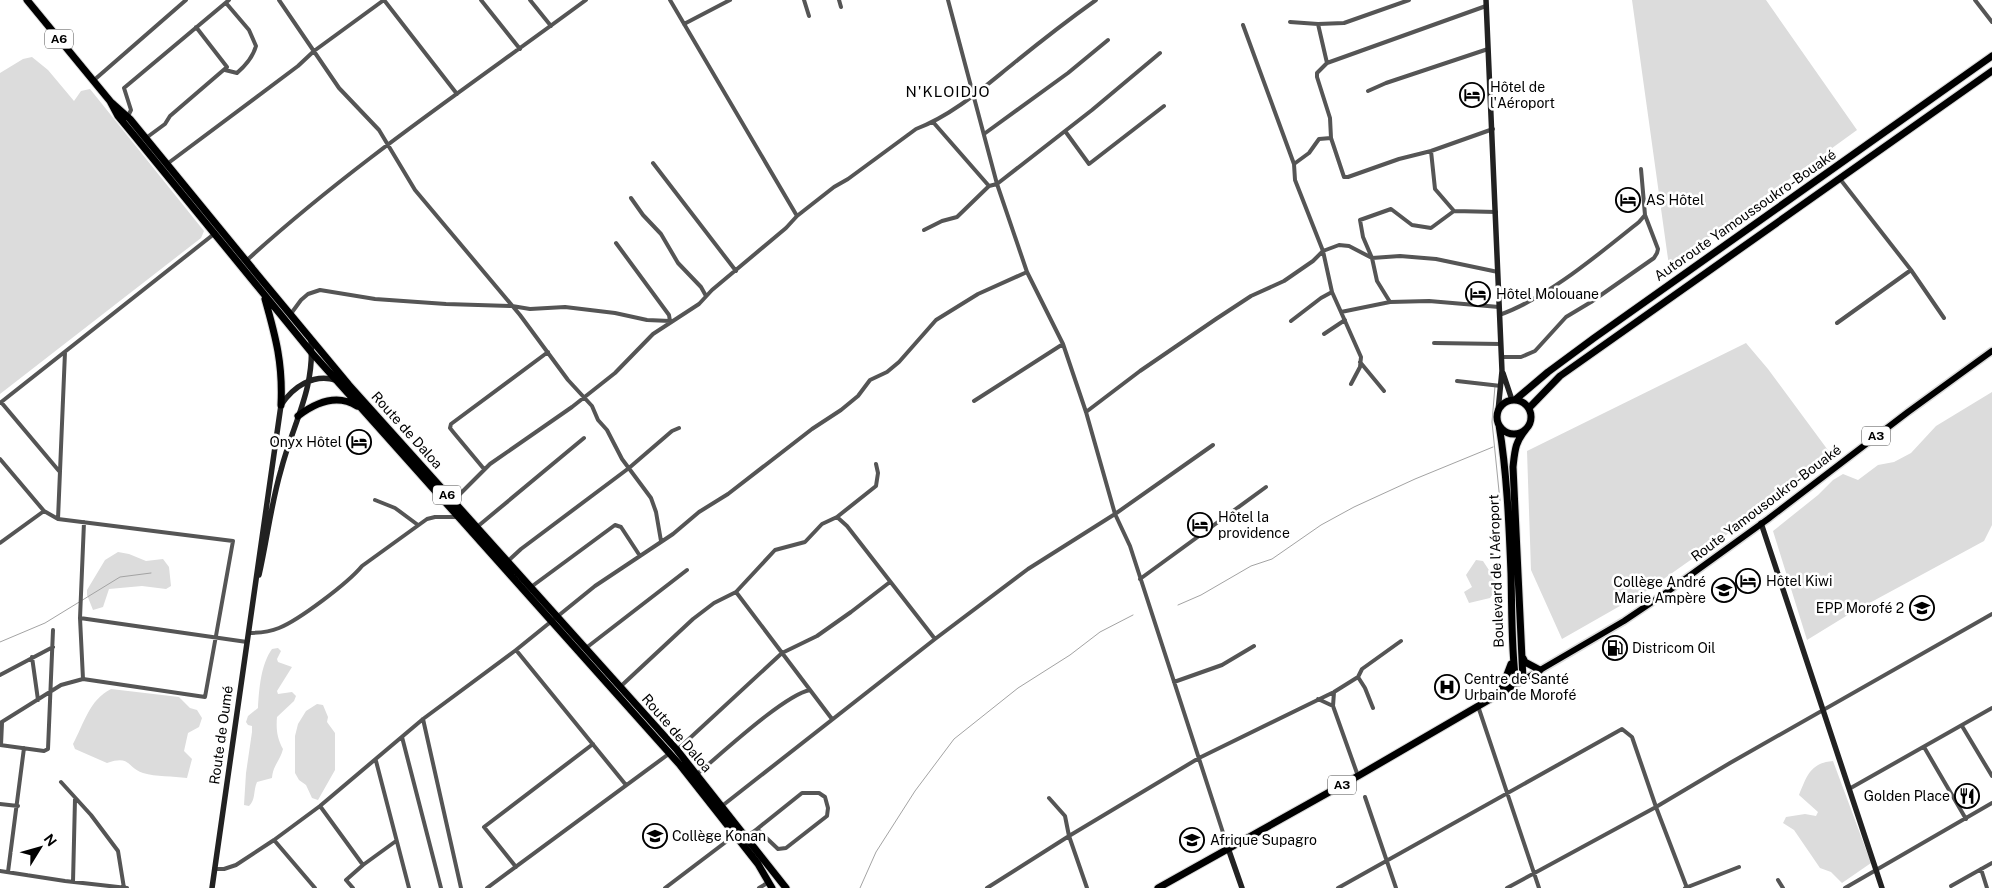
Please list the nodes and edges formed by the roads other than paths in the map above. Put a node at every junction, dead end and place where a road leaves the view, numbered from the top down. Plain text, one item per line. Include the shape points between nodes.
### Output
1 (27, 0) edge
2 (186, 0) edge
3 (279, 0) edge
4 (384, 0) edge
5 (481, 0) edge
6 (530, 0) edge
7 (586, 0) edge
8 (670, 0) edge
9 (730, 0) edge
10 (804, 0) edge
11 (840, 0) edge
12 (948, 0) edge
13 (1096, 0) edge
14 (1408, 0) edge
15 (1975, 0) edge
16 (228, 1) edge
17 (1486, 3) edge
18 (841, 6) dead end
19 (809, 16) dead end
20 (1290, 22) dead end
21 (1992, 22) edge
22 (684, 24) junction
23 (1318, 24) junction
24 (1243, 25) dead end
25 (551, 26) junction
26 (196, 27) junction
27 (1108, 40) dead end
28 (520, 49) junction
29 (1488, 49) junction
30 (314, 51) junction
31 (1160, 53) dead end
32 (1992, 56) edge
33 (1327, 63) junction
34 (224, 70) junction
35 (1992, 71) edge
36 (93, 81) junction
37 (1368, 92) dead end
38 (458, 94) junction
39 (973, 95) junction
40 (110, 101) junction
41 (1164, 106) dead end
42 (128, 116) junction
43 (932, 122) junction
44 (1492, 129) junction
45 (1064, 131) junction
46 (984, 134) junction
47 (146, 138) junction
48 (1331, 138) junction
49 (389, 145) junction
50 (1431, 151) junction
51 (653, 163) dead end
52 (167, 164) junction
53 (1294, 164) junction
54 (1642, 169) dead end
55 (1840, 178) junction
56 (997, 184) junction
57 (989, 186) junction
58 (631, 198) dead end
59 (1454, 211) junction
60 (1496, 212) junction
61 (1645, 215) junction
62 (797, 216) junction
63 (924, 230) dead end
64 (214, 234) junction
65 (616, 244) dead end
66 (1323, 251) junction
67 (1372, 258) junction
68 (246, 261) junction
69 (1911, 270) junction
70 (736, 271) junction
71 (1027, 272) junction
72 (1498, 272) junction
73 (1332, 292) junction
74 (263, 294) junction
75 (706, 296) junction
76 (1390, 302) junction
77 (512, 306) junction
78 (1499, 307) junction
79 (1341, 312) junction
80 (290, 315) junction
81 (1499, 315) junction
82 (1944, 318) dead end
83 (1345, 320) junction
84 (1291, 321) dead end
85 (670, 322) junction
86 (1836, 323) dead end
87 (1324, 334) dead end
88 (311, 340) junction
89 (1434, 342) dead end
90 (1063, 344) junction
91 (1501, 344) junction
92 (1992, 351) edge
93 (65, 352) junction
94 (548, 352) junction
95 (312, 353) junction
96 (1502, 357) junction
97 (1360, 362) junction
98 (1502, 371) junction
99 (335, 380) junction
100 (310, 381) junction
101 (1457, 381) dead end
102 (1351, 384) dead end
103 (349, 385) junction
104 (1501, 386) junction
105 (1384, 391) dead end
106 (585, 397) junction
107 (1514, 400) junction
108 (974, 401) dead end
109 (0, 403) edge
110 (281, 405) junction
111 (1529, 408) junction
112 (362, 410) junction
113 (1498, 411) junction
114 (1086, 412) junction
115 (298, 416) junction
116 (1499, 425) junction
117 (680, 428) dead end
118 (1526, 429) junction
119 (584, 438) dead end
120 (1213, 445) dead end
121 (0, 459) edge
122 (876, 464) dead end
123 (629, 468) junction
124 (484, 470) junction
125 (60, 472) junction
126 (1266, 487) dead end
127 (375, 500) dead end
128 (453, 501) junction
129 (44, 512) junction
130 (1115, 514) junction
131 (457, 517) junction
132 (837, 517) junction
133 (58, 519) junction
134 (84, 522) junction
135 (1761, 523) junction
136 (418, 524) junction
137 (477, 527) junction
138 (661, 541) junction
139 (0, 543) edge
140 (640, 556) junction
141 (508, 561) junction
142 (687, 570) dead end
143 (1140, 579) junction
144 (890, 582) junction
145 (255, 586) junction
146 (531, 587) junction
147 (736, 592) junction
148 (1992, 614) edge
149 (80, 618) junction
150 (555, 620) junction
151 (54, 630) dead end
152 (248, 633) junction
153 (217, 638) junction
154 (935, 639) junction
155 (1400, 641) dead end
156 (247, 642) junction
157 (53, 646) junction
158 (1254, 646) dead end
159 (585, 648) junction
160 (516, 650) junction
161 (782, 653) junction
162 (1521, 655) junction
163 (32, 658) junction
164 (1512, 659) junction
165 (1540, 670) junction
166 (0, 675) edge
167 (1358, 677) junction
168 (83, 680) junction
169 (1523, 680) junction
170 (1174, 682) junction
171 (1516, 684) junction
172 (620, 687) junction
173 (51, 690) junction
174 (810, 690) junction
175 (1334, 692) junction
176 (1500, 693) junction
177 (1318, 699) junction
178 (38, 700) junction
179 (1334, 706) junction
180 (1478, 706) junction
181 (1373, 708) dead end
182 (1992, 708) edge
183 (1823, 710) junction
184 (423, 719) junction
185 (832, 719) junction
186 (1, 723) edge
187 (1962, 726) junction
188 (402, 737) junction
189 (593, 744) junction
190 (1, 745) edge
191 (1924, 747) junction
192 (24, 748) junction
193 (677, 750) junction
194 (670, 753) junction
195 (1200, 758) junction
196 (376, 761) junction
197 (697, 774) junction
198 (1358, 776) junction
199 (1992, 776) edge
200 (61, 782) dead end
201 (626, 785) junction
202 (1849, 789) junction
203 (1507, 794) junction
204 (1365, 797) dead end
205 (1049, 798) dead end
206 (75, 799) junction
207 (1992, 803) edge
208 (0, 804) edge
209 (18, 806) junction
210 (320, 806) junction
211 (722, 806) junction
212 (1656, 807) junction
213 (1966, 819) junction
214 (757, 829) junction
215 (735, 835) junction
216 (1069, 836) junction
217 (746, 837) junction
218 (274, 840) junction
219 (396, 841) junction
220 (1228, 848) junction
221 (1387, 860) junction
222 (1992, 863) edge
223 (363, 865) junction
224 (516, 867) junction
225 (1739, 867) dead end
226 (214, 868) junction
227 (1981, 869) junction
228 (1876, 870) junction
229 (0, 871) edge
230 (8, 872) junction
231 (1533, 873) junction
232 (777, 877) junction
233 (1778, 880) dead end
234 (65, 881) junction
235 (73, 882) junction
236 (771, 885) edge
237 (1952, 886) dead end
238 (64, 888) edge
239 (126, 888) edge
240 (212, 888) edge
241 (315, 888) edge
242 (353, 888) edge
243 (409, 888) edge
244 (441, 888) edge
245 (461, 888) edge
246 (487, 888) edge
247 (665, 888) edge
248 (759, 888) edge
249 (786, 888) edge
250 (987, 888) edge
251 (1087, 888) edge
252 (1158, 888) edge
253 (1242, 888) edge
254 (1338, 888) edge
255 (1396, 888) edge
256 (1508, 888) edge
257 (1538, 888) edge
258 (1686, 888) edge
259 (1783, 888) edge
260 (1845, 888) edge
261 (1882, 888) edge
262 (1987, 888) edge

1 - 36 highway, A6
2 - 36 street
3 - 30 street
4 - 30 street
4 - 38 street
5 - 28 street
6 - 25 street
7 - 25 street
8 - 22 street
9 - 22 street
10 - 19 street
11 - 18 street
12 - 39 street
13 - 39 street
14 - 23 street via 1344,23
15 - 21 street
16 - 26 street
16 - 34 street via 249,30 256,46 243,68 236,73
17 - 29 street
17 - 33 street
20 - 23 street
22 - 62 street
23 - 33 street
24 - 53 street
25 - 28 street
26 - 34 street via 226,64
26 - 42 street via 124,88 131,110
27 - 46 street
28 - 38 street
29 - 37 street
29 - 44 street
30 - 49 street via 339,88 374,124
30 - 52 street
31 - 45 street
32 - 107 highway, Autoroute Yamoussoukro-Bouaké via 1594,338
33 - 48 street via 1317,77 1330,118
34 - 47 street
35 - 55 highway, Autoroute Yamoussoukro-Bouaké
36 - 40 highway, A6
38 - 49 street
39 - 43 street
39 - 46 street
40 - 42 highway, Route de Daloa / A6
40 - 64 highway, A6
41 - 45 street via 1089,164
42 - 47 highway, Route de Daloa / A6
43 - 57 street
43 - 62 street via 916,129
44 - 50 street
44 - 60 street
45 - 56 street
46 - 56 street
47 - 52 highway, Route de Daloa / A6
48 - 50 street via 1342,172 1348,177
48 - 53 street via 1320,139
49 - 68 street via 334,185
49 - 77 street via 415,190
50 - 59 street via 1435,189
51 - 70 street
52 - 68 highway, Route de Daloa / A6
53 - 66 street via 1294,180
54 - 61 street
55 - 69 street
55 - 111 highway, Autoroute Yamoussoukro-Bouaké via 1560,376
56 - 57 street
56 - 71 street
57 - 63 street via 957,217
58 - 75 street
59 - 60 street
59 - 67 street via 1432,228 1412,225 1391,209 1360,220 1363,238
60 - 72 street
61 - 81 street via 1549,289 1524,305
61 - 96 street via 1658,249 1654,258 1566,317 1535,352 1521,358
62 - 70 street
64 - 74 highway, A6
64 - 93 street
65 - 85 street via 669,315
66 - 67 street via 1339,245 1349,246
66 - 73 street
66 - 114 street via 1284,281 1250,296 1216,319
67 - 72 street via 1436,259
67 - 76 street via 1377,281
68 - 80 highway, Route de Daloa / A6
69 - 82 street
69 - 86 street
70 - 75 street
71 - 90 street
71 - 138 street via 978,294 936,320 893,367 870,380 848,405
72 - 78 street
73 - 79 street
73 - 84 street
74 - 95 highway, Route de Daloa / A6
74 - 110 highway via 281,366
75 - 85 street
76 - 78 street via 1429,301
76 - 79 street
77 - 80 street via 375,299 320,290 308,294
77 - 85 street via 615,312
77 - 94 street
78 - 81 street
79 - 83 street
80 - 88 highway, Route de Daloa / A6
81 - 91 street
83 - 87 street
83 - 97 street
85 - 106 street
88 - 95 street
88 - 103 highway, Route de Daloa / A6
89 - 91 street
90 - 108 street
90 - 114 street
91 - 96 street
92 - 135 main road, Route Yamousoukro-Bouaké / A3
93 - 109 street
93 - 125 street
94 - 106 street
94 - 124 street via 451,424 450,428
95 - 99 highway, Route de Daloa / A6
95 - 100 street
96 - 98 street
97 - 102 street via 1357,376
97 - 105 street
98 - 104 street
98 - 107 street
99 - 100 street
99 - 103 street
99 - 112 highway, Route de Daloa / A6
100 - 110 street via 293,391
100 - 115 street
101 - 104 street
103 - 128 highway, Route de Daloa / A6
104 - 113 street
106 - 123 street
106 - 124 street
107 - 111 highway
107 - 113 highway via 1504,402
109 - 125 street
110 - 145 street
111 - 118 highway via 1531,419
112 - 115 highway via 351,403 329,400
112 - 131 highway, Route de Daloa / A6
113 - 116 highway
114 - 130 street
115 - 145 street via 281,469
116 - 118 highway via 1512,433
116 - 164 highway, Boulevard de l'Aéroport via 1511,572
117 - 123 street via 672,431
118 - 162 highway, Boulevard de l'Aéroport via 1518,438 1513,467
119 - 137 street
120 - 130 street
121 - 129 street
122 - 132 street via 876,486
123 - 138 street via 651,498
123 - 141 street
124 - 128 street
125 - 133 street
126 - 143 street
127 - 136 street via 395,508
128 - 137 highway, Route de Daloa / A6
129 - 133 street
129 - 139 street
130 - 143 street via 1130,546
130 - 154 street via 1028,569
131 - 136 street via 435,517
131 - 150 highway, Route de Daloa / A6
132 - 144 street
132 - 147 street via 822,524 805,542 774,550
133 - 134 street
134 - 149 street
134 - 153 street via 233,541
135 - 165 main road, Route Yamousoukro-Bouaké / A3 via 1638,612
135 - 183 street
136 - 152 street via 309,610 279,628
137 - 141 highway, Route de Daloa / A6
138 - 140 street
140 - 146 street via 621,527 615,525
140 - 150 street via 595,586
141 - 146 highway, Route de Daloa / A6
142 - 159 street
143 - 170 street
144 - 154 street
144 - 161 street via 817,636
145 - 152 street, Route de Oumé
146 - 150 highway, Route de Daloa / A6
147 - 161 street
147 - 172 street via 693,618
148 - 183 street
149 - 153 street
149 - 168 street
150 - 159 highway, Route de Daloa / A6
150 - 160 street
150 - 194 highway, Route de Daloa / A6
151 - 157 street
152 - 156 street, Route de Oumé
153 - 156 street
153 - 168 street via 205,697
154 - 185 street
155 - 167 street via 1362,669
156 - 226 street, Route de Oumé
157 - 163 street
157 - 173 street
158 - 170 street via 1222,665
159 - 172 highway, Route de Daloa / A6
160 - 184 street
160 - 189 street
161 - 174 street
161 - 193 street
162 - 165 highway via 1525,662
162 - 169 highway, Boulevard de l'Aéroport
163 - 166 street
163 - 178 street
164 - 171 highway, Boulevard de l'Aéroport
164 - 176 highway
165 - 169 main road, Route Yamousoukro-Bouaké / A3
167 - 175 street
167 - 181 street
168 - 173 street via 68,682
169 - 171 highway, Route Yamousoukro-Bouaké / A3
170 - 195 street
171 - 176 highway, Route Yamousoukro-Bouaké / A3
172 - 193 highway, Route de Daloa / A6
173 - 178 street
173 - 192 street via 48,749
174 - 185 street
174 - 197 street via 783,704
175 - 177 street
175 - 179 street
176 - 180 highway, Route Yamousoukro-Bouaké / A3
177 - 179 street
177 - 195 street
178 - 186 street
179 - 198 street
180 - 198 highway, Route Yamousoukro-Bouaké / A3
180 - 203 street
182 - 187 street
183 - 202 street
183 - 212 street
184 - 188 street
184 - 245 street
185 - 211 street
186 - 190 street
187 - 191 street
187 - 199 street
188 - 196 street
188 - 244 street
189 - 201 street
189 - 224 street via 484,827
190 - 192 street
191 - 202 street
191 - 213 street
192 - 209 street
193 - 197 highway, Route de Daloa / A6
194 - 201 street
194 - 215 highway, Route de Daloa / A6
195 - 216 street
195 - 220 street
196 - 210 street
196 - 219 street
197 - 211 highway, Route de Daloa / A6
198 - 220 highway, Route Yamousoukro-Bouaké / A3
200 - 206 street
201 - 224 street
202 - 228 street
203 - 212 street via 1622,729 1632,737
203 - 221 street
203 - 231 street
204 - 221 street
205 - 216 street via 1065,816
206 - 235 street
206 - 239 street via 92,815 118,851
207 - 213 street
208 - 209 street
209 - 230 street
210 - 218 street
210 - 223 street
211 - 217 highway, Route de Daloa / A6
212 - 231 street
212 - 258 street
213 - 228 street
214 - 214 street via 802,793 819,793 828,804 827,816 786,848 778,849
214 - 217 street
215 - 236 highway, Route de Daloa / A6
215 - 247 street
216 - 250 street
216 - 251 street
217 - 232 highway, Route de Daloa / A6
218 - 226 street via 236,865
218 - 241 street
219 - 223 street
219 - 243 street
220 - 252 highway, Route Yamousoukro-Bouaké / A3
220 - 253 street
221 - 254 street
221 - 255 street
222 - 227 street
223 - 242 street via 346,880
224 - 246 street
225 - 258 street
226 - 240 street, Route de Oumé
227 - 237 street
227 - 262 street
228 - 260 street
228 - 261 street
229 - 230 street
230 - 234 street
231 - 256 street
231 - 257 street
232 - 236 highway
232 - 249 highway, Route de Daloa / A6
233 - 259 street
234 - 235 street
234 - 238 street
235 - 239 street
236 - 248 street

